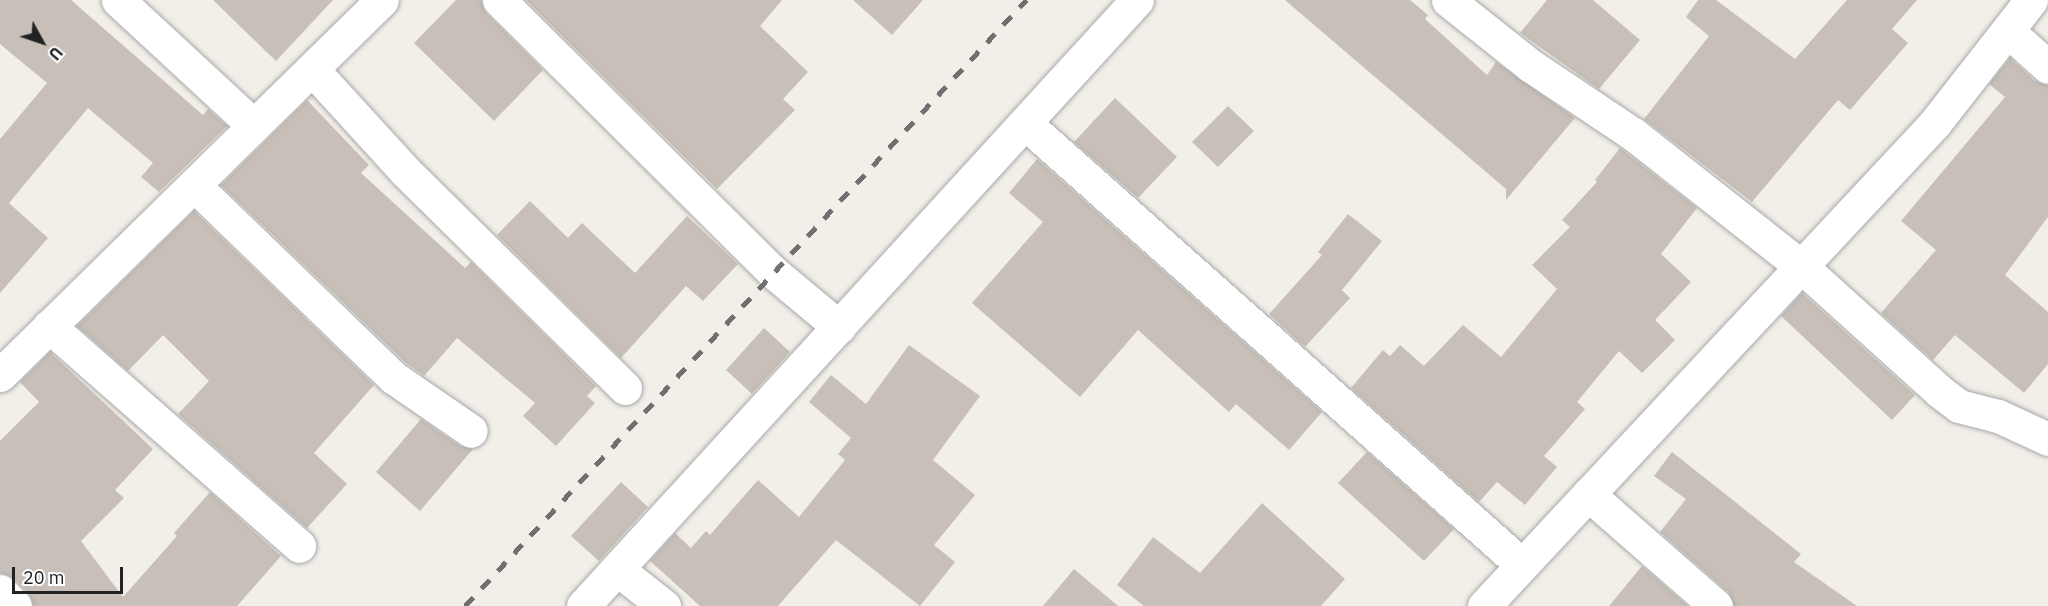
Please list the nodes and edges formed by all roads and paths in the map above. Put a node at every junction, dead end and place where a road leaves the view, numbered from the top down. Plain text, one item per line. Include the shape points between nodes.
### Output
1 (118, 0) edge
2 (382, 0) edge
3 (499, 0) edge
4 (1137, 0) edge
5 (1448, 0) edge
6 (2031, 0) edge
7 (2009, 32) junction
8 (2048, 67) edge
9 (312, 69) junction
10 (1025, 123) junction
11 (254, 126) junction
12 (194, 184) junction
13 (1802, 267) junction
14 (49, 326) junction
15 (839, 327) junction
16 (0, 375) edge
17 (625, 388) dead end
18 (471, 432) dead end
19 (2048, 439) edge
20 (1588, 494) junction
21 (299, 546) dead end
22 (1522, 565) junction
23 (617, 569) junction
24 (0, 591) edge
25 (15, 606) edge
26 (583, 606) edge
27 (664, 606) edge
28 (1484, 606) edge
29 (1716, 606) edge

1 - 11 street
2 - 9 street
3 - 15 street via 773,272
4 - 10 street
5 - 13 street via 1531,66 1633,134
6 - 7 street
7 - 8 street
7 - 13 street via 1935,123
9 - 11 street
9 - 17 street via 405,171
10 - 15 street
10 - 22 street
11 - 12 street
12 - 14 street
12 - 18 street via 394,378
13 - 19 street via 1959,406 1998,416
13 - 20 street
14 - 16 street
14 - 21 street
15 - 23 street
20 - 22 street
20 - 29 street
22 - 28 street
23 - 26 street
23 - 27 street
24 - 25 street

